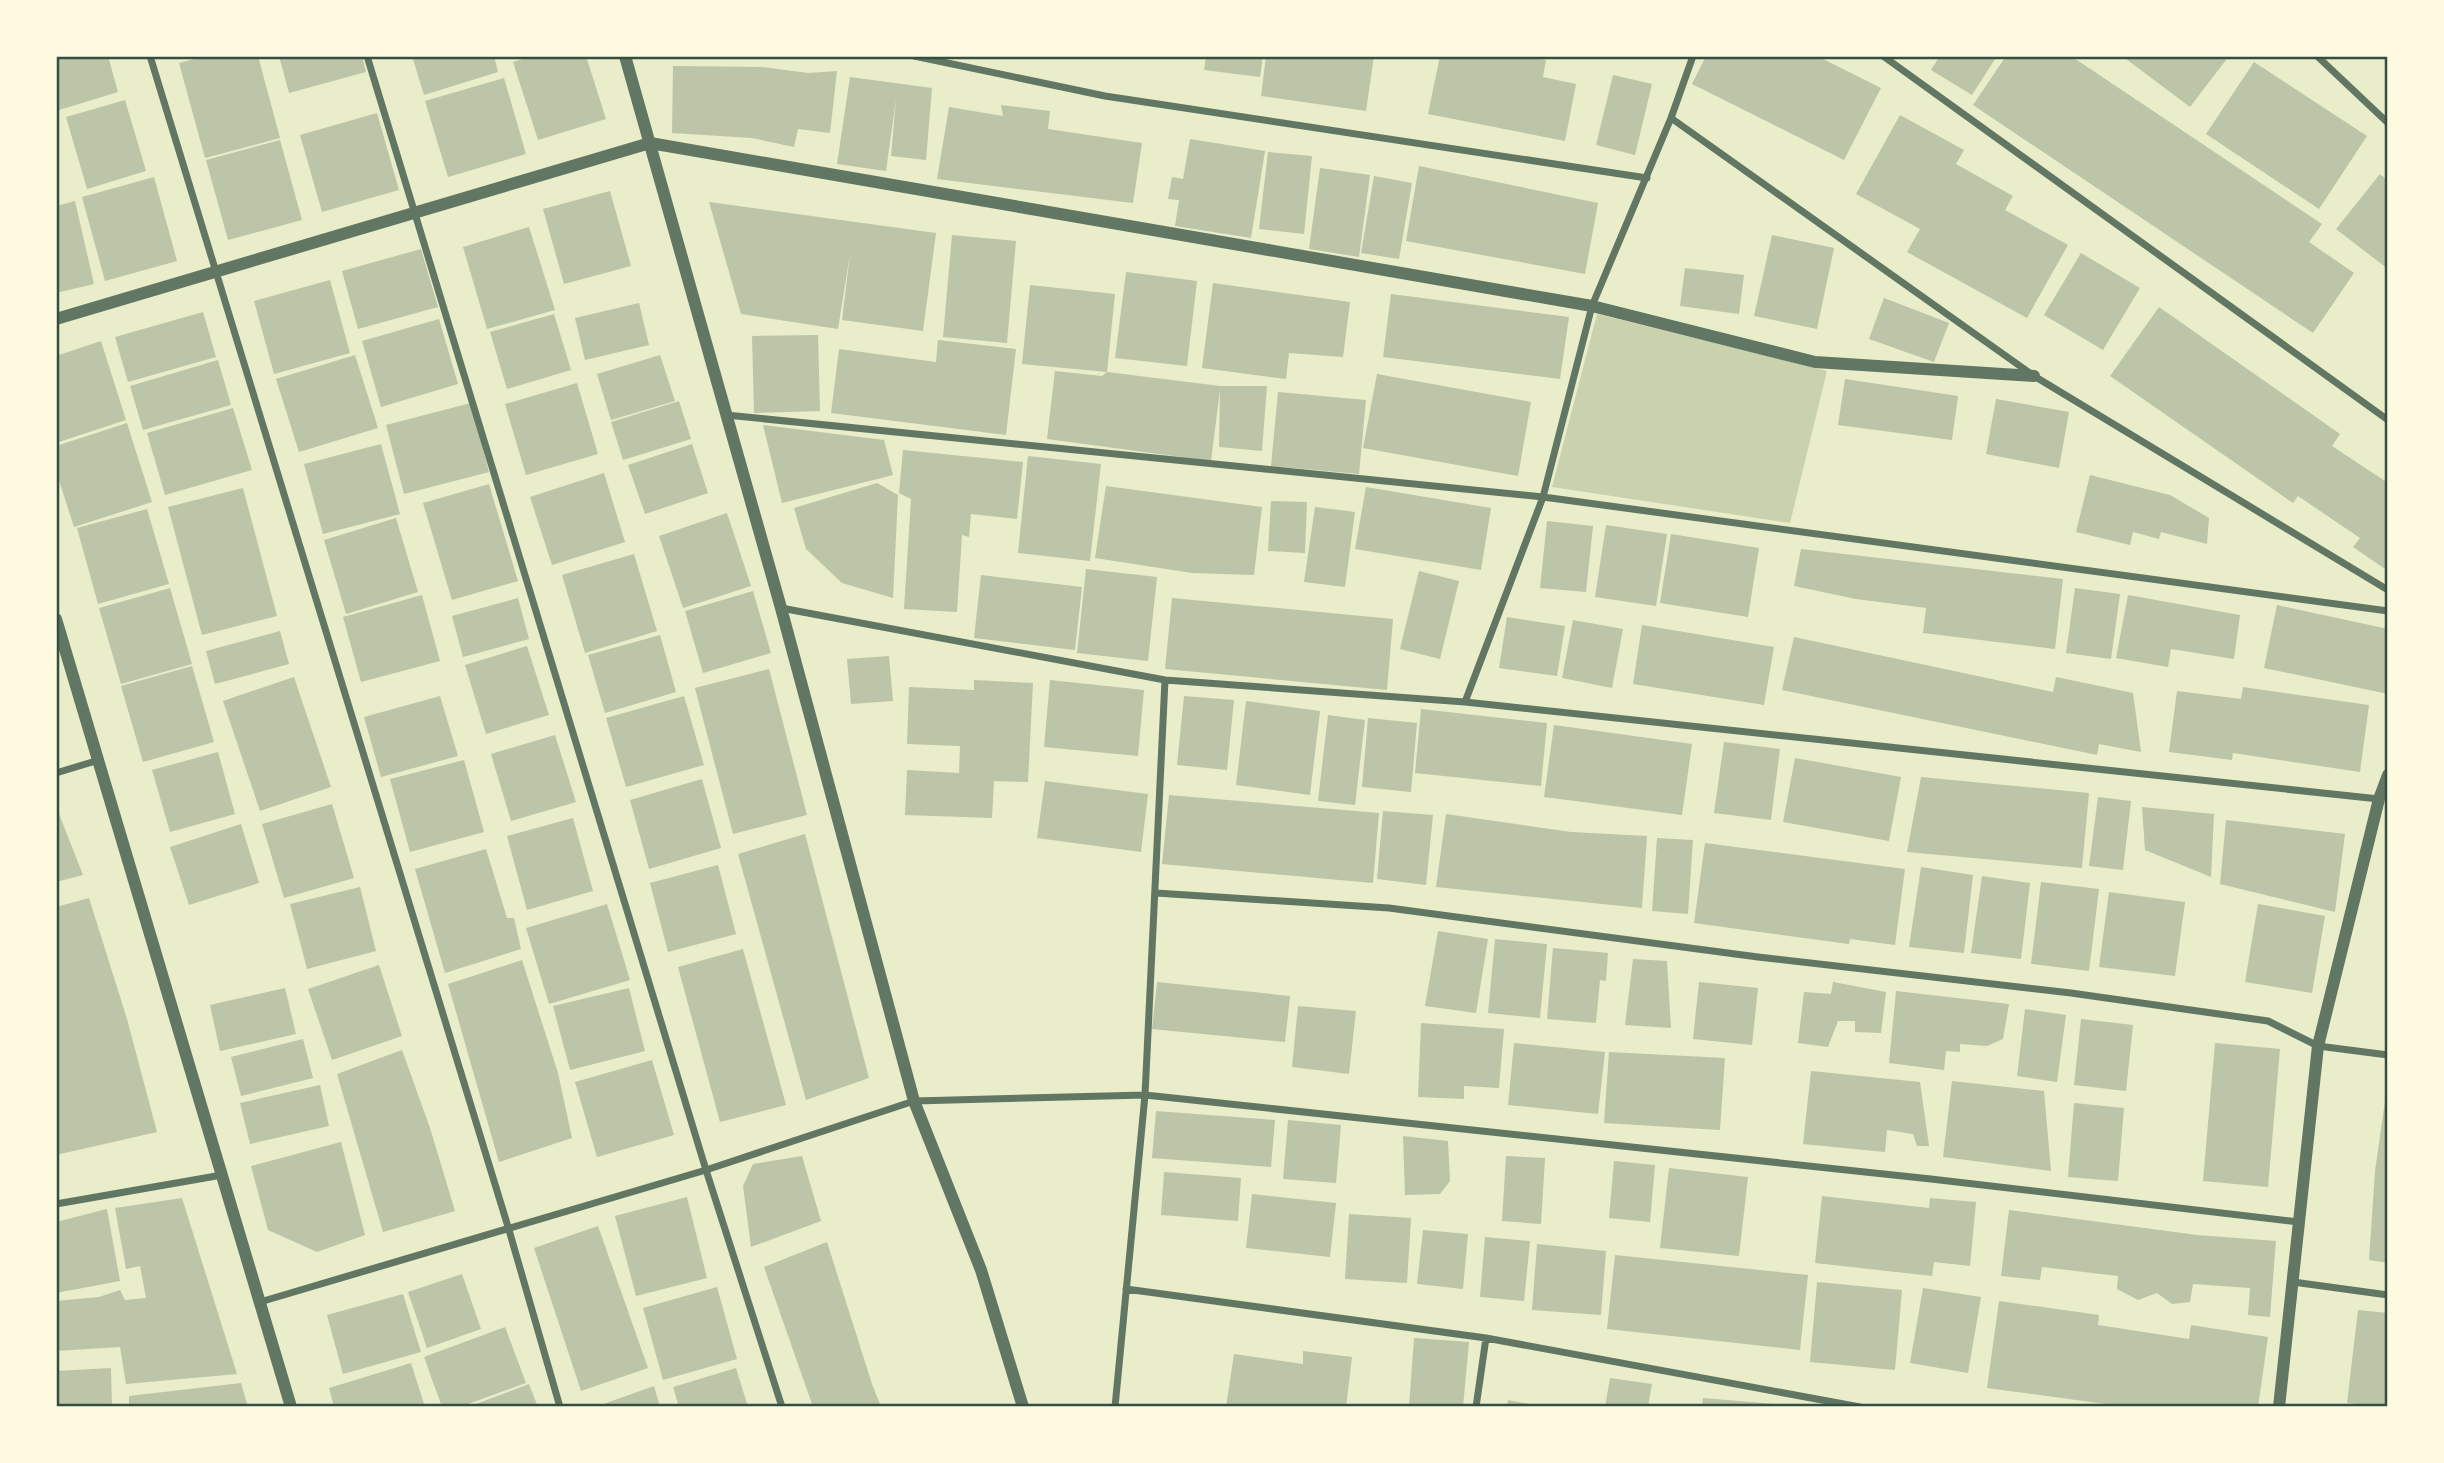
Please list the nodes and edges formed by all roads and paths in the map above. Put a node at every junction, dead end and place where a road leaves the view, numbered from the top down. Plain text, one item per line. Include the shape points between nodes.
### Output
1 (150, 56) edge
2 (367, 56) edge
3 (625, 56) edge
4 (914, 56) edge
5 (1693, 56) edge
6 (1883, 56) edge
7 (2318, 56) edge
8 (1671, 118) junction
9 (2388, 123) edge
10 (650, 143) junction
11 (1647, 178) junction
12 (415, 214) junction
13 (216, 271) junction
14 (1592, 306) junction
15 (56, 319) edge
16 (2034, 376) junction
17 (726, 415) junction
18 (2388, 420) edge
19 (1544, 497) junction
20 (2388, 590) edge
21 (781, 608) junction
22 (2388, 611) edge
23 (56, 619) edge
24 (1165, 680) junction
25 (1465, 702) junction
26 (99, 760) junction
27 (56, 773) edge
28 (2388, 775) edge
29 (2379, 799) junction
30 (1156, 893) junction
31 (2318, 1046) junction
32 (2388, 1055) edge
33 (1145, 1095) junction
34 (914, 1101) junction
35 (706, 1170) junction
36 (222, 1175) junction
37 (56, 1204) edge
38 (2300, 1222) junction
39 (509, 1230) junction
40 (2292, 1282) junction
41 (1126, 1289) junction
42 (2388, 1295) edge
43 (260, 1302) junction
44 (1486, 1338) junction
45 (291, 1407) edge
46 (560, 1407) edge
47 (782, 1407) edge
48 (1023, 1407) edge
49 (1115, 1407) edge
50 (1476, 1407) edge
51 (1860, 1407) edge
52 (2279, 1407) edge

1 - 13 street
2 - 12 street
3 - 10 street
4 - 11 street via 1105,96
5 - 8 street
6 - 18 street
7 - 9 street
8 - 11 street
8 - 16 street
10 - 12 street
10 - 14 street
10 - 17 street
11 - 14 street
12 - 13 street
12 - 35 street
13 - 15 street
13 - 39 street
14 - 16 street via 1815,362
14 - 19 street
16 - 20 street
17 - 19 street
17 - 21 street
19 - 22 street
19 - 25 street
21 - 24 street
21 - 34 street
23 - 26 street
24 - 25 street
24 - 30 street
25 - 29 street
26 - 27 street
26 - 36 street
28 - 29 street
29 - 31 street
30 - 31 street via 1389,908 2071,993 2268,1021
30 - 33 street
31 - 32 street
31 - 38 street
33 - 34 street
33 - 38 street
33 - 41 street
34 - 35 street
34 - 48 street via 981,1270
35 - 39 street
35 - 47 street
36 - 37 street
36 - 43 street
38 - 40 street
39 - 43 street
39 - 46 street
40 - 42 street
40 - 52 street
41 - 44 street
41 - 49 street
43 - 45 street
44 - 50 street
44 - 51 street

